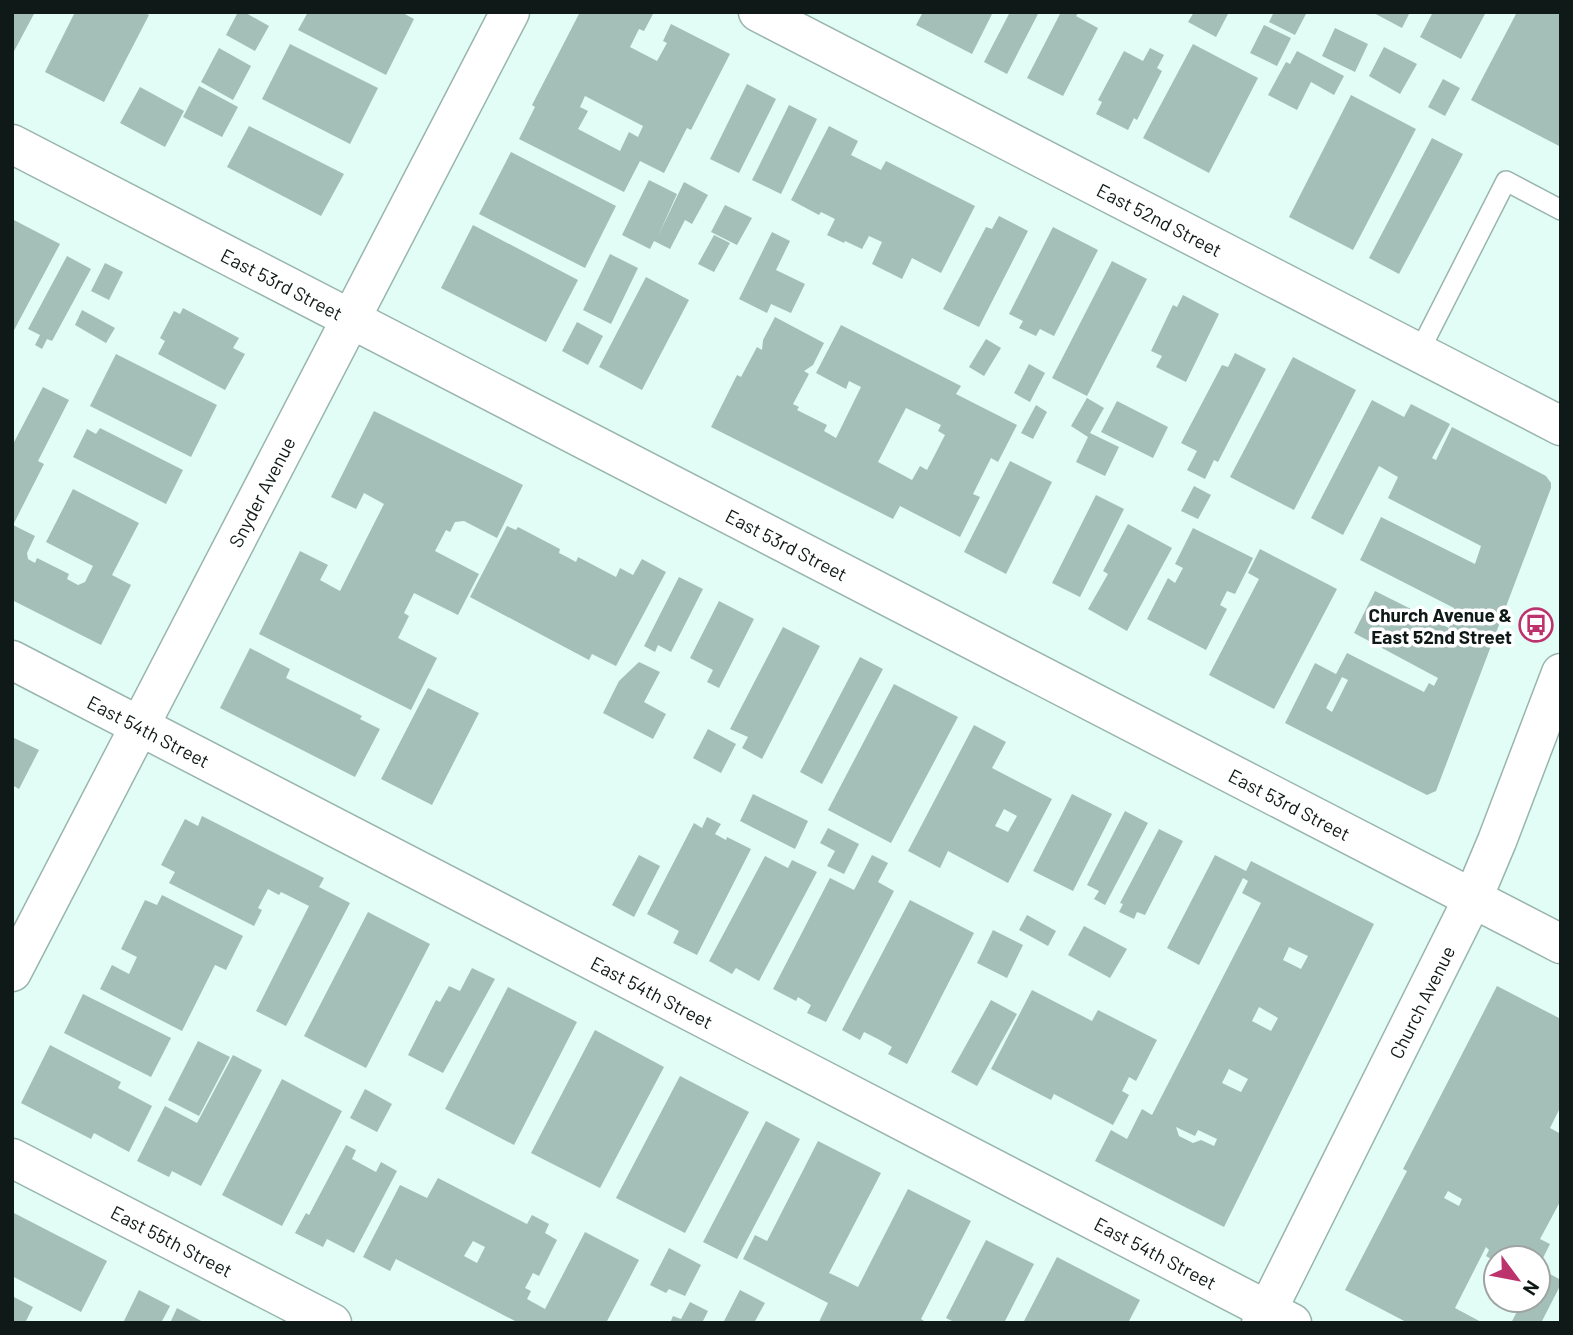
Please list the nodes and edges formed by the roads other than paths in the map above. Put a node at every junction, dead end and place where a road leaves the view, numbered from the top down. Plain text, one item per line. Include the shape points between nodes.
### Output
1 (510, 12) edge
2 (758, 12) edge
3 (12, 144) edge
4 (1561, 211) edge
5 (351, 319) junction
6 (1418, 354) junction
7 (1561, 426) edge
8 (12, 660) edge
9 (1561, 673) edge
10 (140, 726) junction
11 (1472, 898) junction
12 (1561, 944) edge
13 (12, 972) edge
14 (12, 1158) edge
15 (1273, 1319) edge
16 (332, 1323) edge

1 - 5 street, Snyder Avenue
2 - 6 street, East 52nd Street
3 - 5 street, East 53rd Street
4 - 6 lane via 1506,181
5 - 10 street, Snyder Avenue
5 - 11 street, East 53rd Street
6 - 7 street, East 52nd Street
8 - 10 street, East 54th Street
9 - 11 street, Church Avenue
10 - 13 street, Snyder Avenue
10 - 15 street, East 54th Street
11 - 12 street, East 53rd Street
11 - 15 street, Church Avenue
14 - 16 street, East 55th Street

